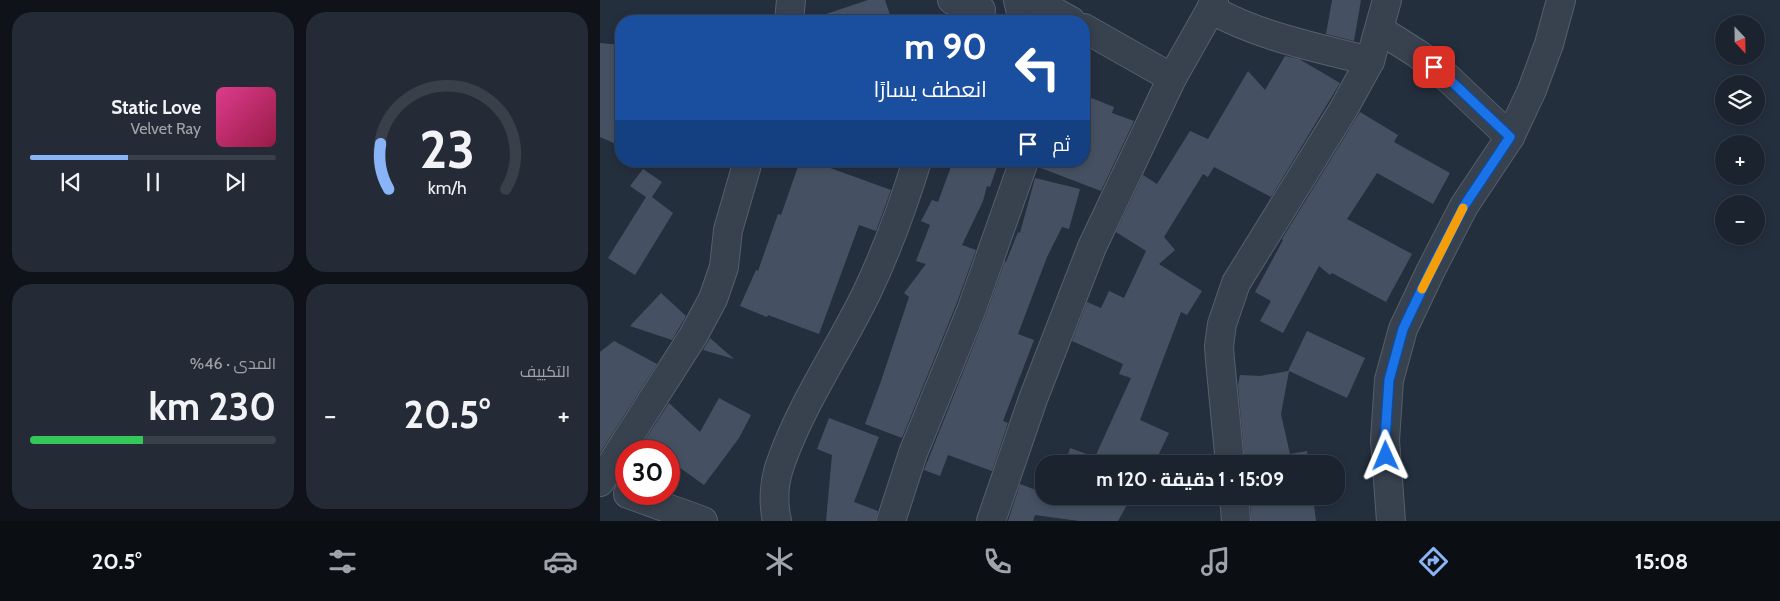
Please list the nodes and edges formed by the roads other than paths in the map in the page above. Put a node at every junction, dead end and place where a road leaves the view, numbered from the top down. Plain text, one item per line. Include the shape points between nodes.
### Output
1 (790, 0) edge
2 (953, 0) edge
3 (1018, 0) edge
4 (1033, 0) edge
5 (1387, 0) edge
6 (1561, 0) edge
7 (1212, 5) edge
8 (981, 10) edge
9 (789, 15) edge
10 (1022, 15) edge
11 (1061, 15) edge
12 (1380, 30) junction
13 (1090, 31) edge
14 (1370, 61) junction
15 (1172, 78) junction
16 (1510, 137) junction
17 (746, 167) edge
18 (915, 167) edge
19 (1022, 167) edge
20 (1229, 455) edge
21 (600, 483) edge
22 (615, 489) edge
23 (660, 505) edge
24 (1235, 505) edge
25 (703, 521) edge
26 (777, 521) edge
27 (891, 521) edge
28 (991, 521) edge
29 (1236, 521) edge
30 (1390, 521) edge

1 - 9 street
2 - 8 street
3 - 10 street
4 - 11 street
5 - 12 street
6 - 16 street via 1532,90
7 - 14 street via 1234,21
7 - 15 street
12 - 14 street
12 - 16 street via 1449,79
13 - 15 street
14 - 20 street via 1236,283 1222,324 1219,346
15 - 28 street via 1092,247 1033,399
16 - 30 street via 1464,206 1403,329 1389,380 1386,430
17 - 21 street via 728,230 724,268 713,299
18 - 26 street via 867,293 806,404 779,466 774,494
19 - 27 street via 971,311 913,453
21 - 22 street
23 - 25 street
24 - 29 street

